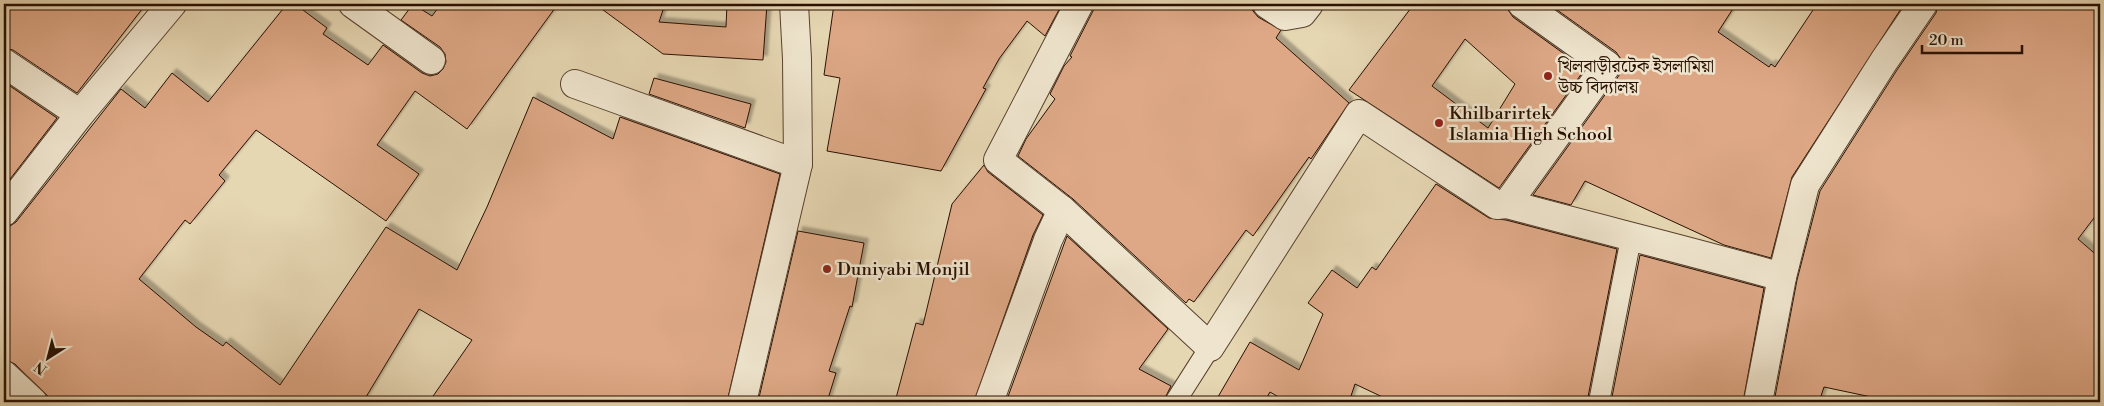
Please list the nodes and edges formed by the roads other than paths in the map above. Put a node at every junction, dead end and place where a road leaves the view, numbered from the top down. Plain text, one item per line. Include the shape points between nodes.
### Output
1 (172, 4) edge
2 (353, 4) edge
3 (794, 4) edge
4 (1080, 4) edge
5 (1267, 4) edge
6 (1309, 4) edge
7 (1522, 4) edge
8 (1923, 4) edge
9 (431, 60) dead end
10 (4, 62) edge
11 (575, 84) dead end
12 (80, 114) junction
13 (798, 164) junction
14 (1507, 204) junction
15 (1062, 210) junction
16 (4, 212) edge
17 (1631, 238) junction
18 (1782, 277) junction
19 (1210, 348) junction
20 (4, 375) edge
21 (33, 402) edge
22 (742, 402) edge
23 (988, 402) edge
24 (1175, 402) edge
25 (1599, 402) edge
26 (1758, 402) edge

1 - 12 street
2 - 9 street
3 - 13 street
4 - 15 street via 998,160
5 - 6 street via 1285,16 1302,13
7 - 14 street via 1607,65
8 - 18 street via 1805,185
10 - 12 street
11 - 13 street
12 - 16 street
13 - 22 street
14 - 17 street
14 - 19 street via 1497,205 1359,114
15 - 19 street
15 - 23 street
17 - 18 street via 1677,247
17 - 25 lane
18 - 26 street
19 - 24 lane
20 - 21 street

